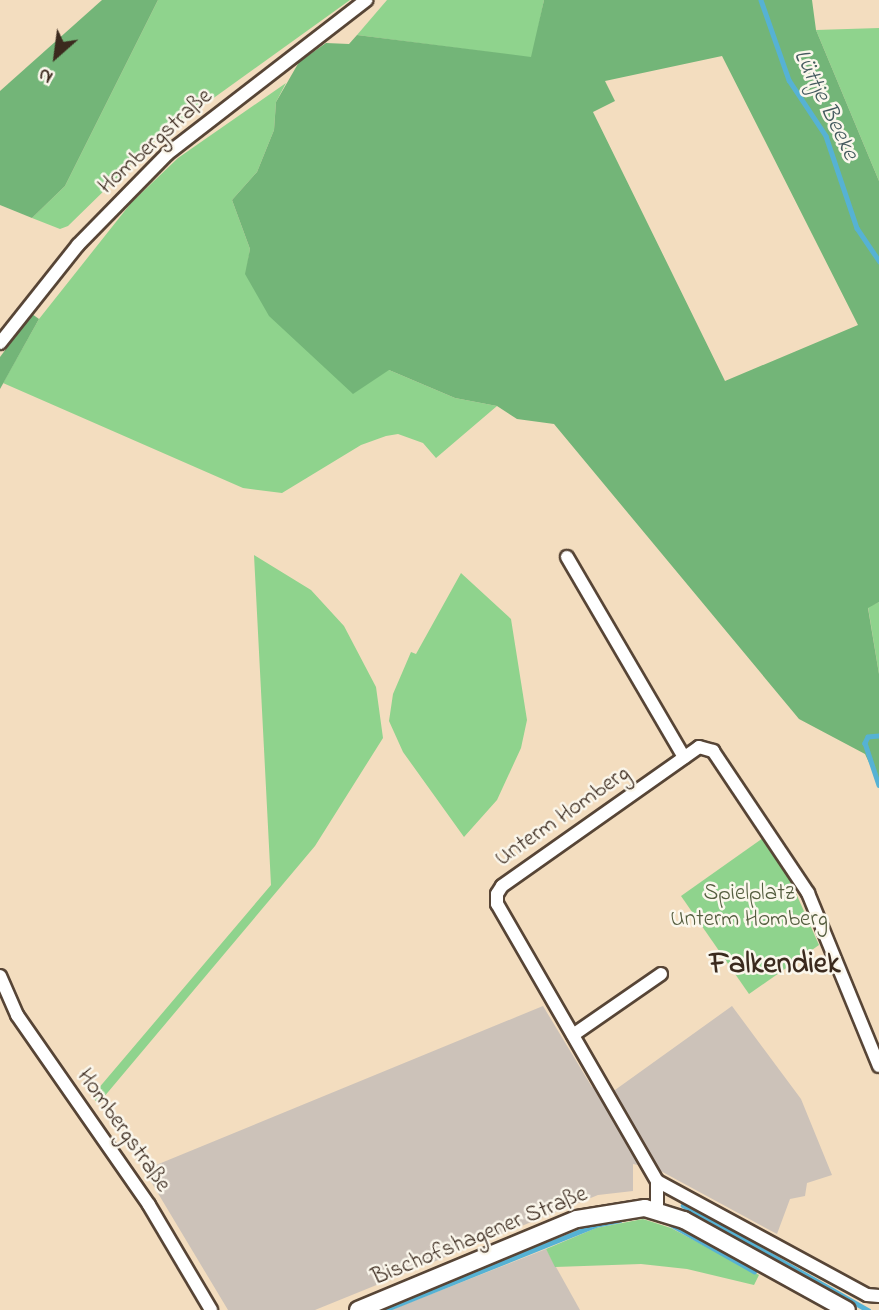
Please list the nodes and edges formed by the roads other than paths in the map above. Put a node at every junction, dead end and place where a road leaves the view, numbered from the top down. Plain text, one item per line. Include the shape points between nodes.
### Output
1 (366, 0) edge
2 (0, 343) edge
3 (567, 557) dead end
4 (684, 757) junction
5 (661, 974) dead end
6 (0, 976) edge
7 (572, 1035) junction
8 (879, 1066) edge
9 (657, 1181) junction
10 (657, 1209) junction
11 (879, 1296) edge
12 (211, 1310) edge
13 (358, 1310) edge
14 (847, 1310) edge

1 - 2 street, Hombergstraße via 167,154 78,245
3 - 4 street
4 - 7 street, Unterm Homberg via 497,894 497,904
4 - 8 street, Unterm Homberg via 699,747 713,751 798,875
5 - 7 street
6 - 12 street, Hombergstraße via 17,1015 149,1205
7 - 9 street, Unterm Homberg
9 - 10 street
9 - 11 street via 867,1295
10 - 13 street, Bischofshagener Straße via 614,1210 577,1219
10 - 14 street, Bischofshagener Straße

